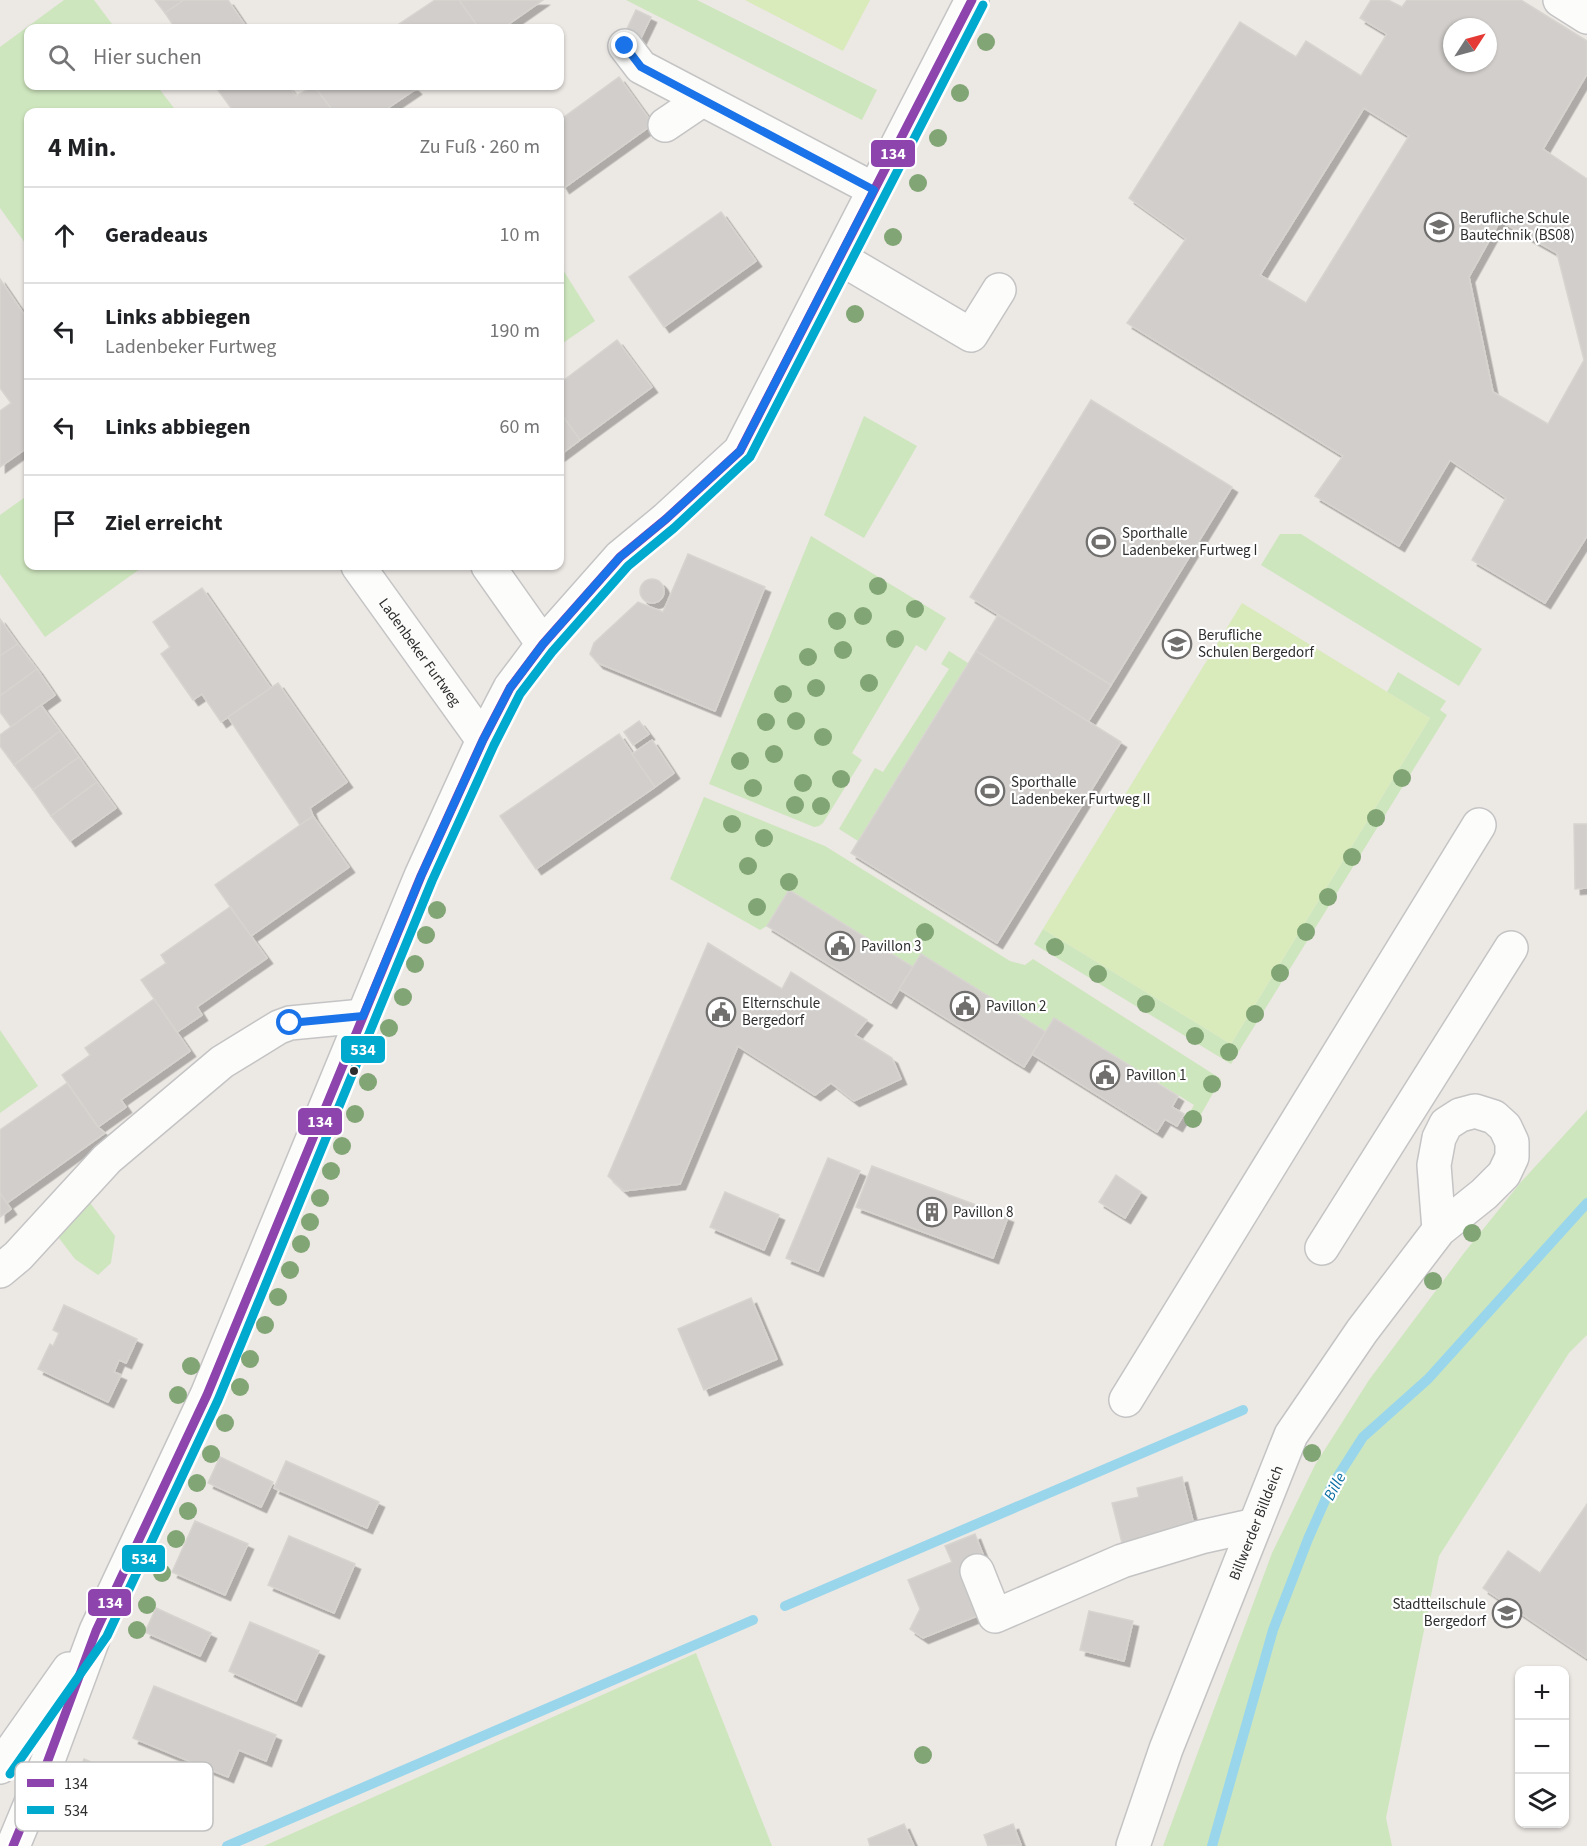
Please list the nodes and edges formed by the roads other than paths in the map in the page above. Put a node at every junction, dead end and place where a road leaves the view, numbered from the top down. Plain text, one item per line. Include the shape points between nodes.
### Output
1 (972, 0) edge
2 (1560, 0) edge
3 (1587, 17) edge
4 (625, 46) dead end
5 (702, 100) junction
6 (665, 125) dead end
7 (874, 190) junction
8 (840, 258) junction
9 (999, 290) dead end
10 (361, 570) edge
11 (491, 570) edge
12 (543, 644) junction
13 (483, 740) junction
14 (1479, 825) dead end
15 (1511, 948) dead end
16 (363, 1016) junction
17 (1415, 1103) junction
18 (1446, 1124) junction
19 (1439, 1230) junction
20 (1322, 1248) dead end
21 (0, 1271) edge
22 (1126, 1400) dead end
23 (1255, 1525) junction
24 (977, 1571) dead end
25 (96, 1631) junction
26 (47, 1762) edge
27 (1, 1763) edge
28 (19, 1831) edge
29 (13, 1846) edge
30 (1133, 1846) edge

1 - 7 street
2 - 3 street
4 - 5 street via 641,67
5 - 6 street
5 - 7 street
7 - 8 street
8 - 9 street via 971,335
8 - 12 street via 740,451 620,557
10 - 13 street, Ladenbeker Furtweg
11 - 12 street
12 - 13 street via 510,688
13 - 16 street
14 - 22 street
15 - 17 street
16 - 21 street via 290,1023 222,1062 107,1159
16 - 25 street via 207,1395
17 - 18 street
17 - 20 street
18 - 19 street via 1434,1165
18 - 19 street, Billwerder Billdeich via 1475,1111 1494,1117 1505,1127 1512,1142 1512,1157 1504,1174 1484,1194
19 - 23 street, Billwerder Billdeich via 1362,1331 1291,1435
23 - 24 street via 1122,1561 995,1616
23 - 30 street, Billwerder Billdeich via 1166,1749
25 - 26 street
25 - 27 street
28 - 29 street

